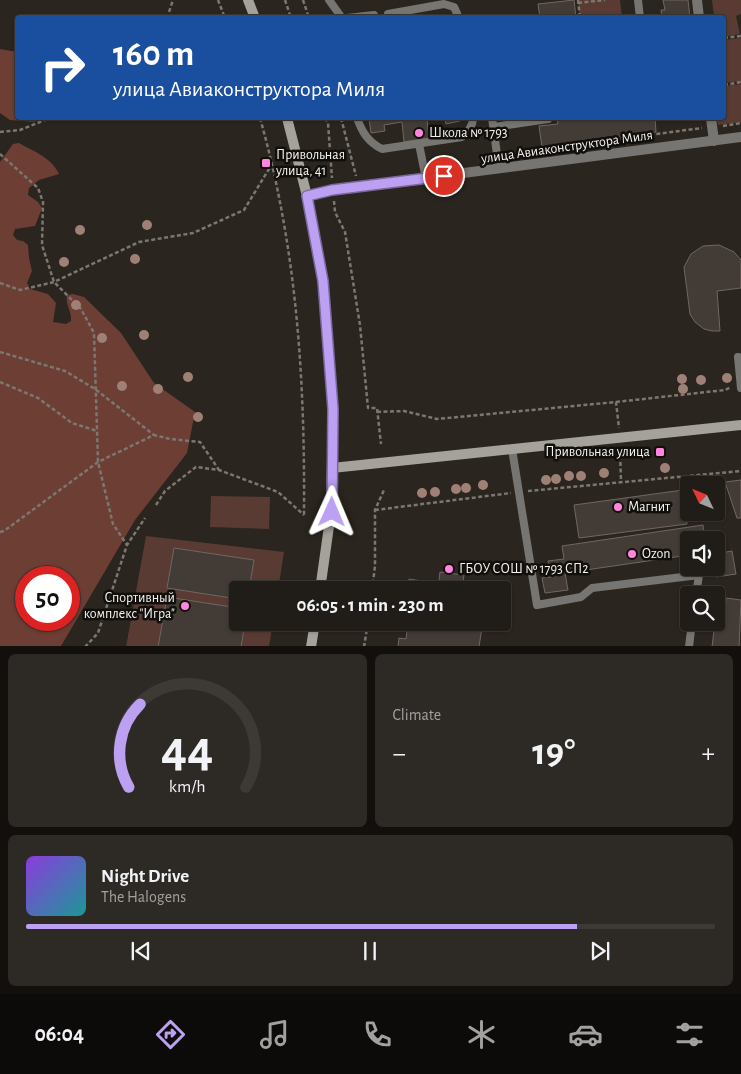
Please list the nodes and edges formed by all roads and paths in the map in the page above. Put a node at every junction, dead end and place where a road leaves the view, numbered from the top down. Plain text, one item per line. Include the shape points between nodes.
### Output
1 (173, 0) edge
2 (218, 0) edge
3 (248, 0) edge
4 (285, 0) edge
5 (303, 0) edge
6 (329, 0) edge
7 (605, 0) edge
8 (638, 0) edge
9 (697, 0) edge
10 (578, 2) edge
11 (388, 14) dead end
12 (168, 15) edge
13 (223, 15) edge
14 (255, 15) edge
15 (290, 15) edge
16 (307, 15) edge
17 (340, 15) edge
18 (458, 15) edge
19 (580, 15) edge
20 (640, 15) edge
21 (699, 15) edge
22 (741, 36) edge
23 (726, 38) edge
24 (741, 82) edge
25 (726, 85) edge
26 (45, 120) edge
27 (261, 120) edge
28 (288, 120) edge
29 (327, 120) edge
30 (342, 120) edge
31 (358, 120) edge
32 (473, 120) edge
33 (492, 120) edge
34 (540, 120) edge
35 (712, 122) edge
36 (741, 124) edge
37 (494, 126) junction
38 (0, 132) edge
39 (741, 137) edge
40 (714, 141) junction
41 (419, 144) junction
42 (559, 149) dead end
43 (0, 154) edge
44 (273, 163) junction
45 (499, 169) junction
46 (332, 178) dead end
47 (426, 179) junction
48 (359, 187) junction
49 (307, 196) junction
50 (334, 201) dead end
51 (0, 282) edge
52 (54, 282) junction
53 (0, 352) edge
54 (738, 357) dead end
55 (0, 382) edge
56 (741, 385) edge
57 (95, 389) junction
58 (616, 402) junction
59 (377, 412) junction
60 (741, 425) edge
61 (97, 431) junction
62 (154, 435) junction
63 (620, 438) junction
64 (380, 444) dead end
65 (512, 449) junction
66 (98, 462) junction
67 (332, 468) junction
68 (219, 470) junction
69 (741, 471) edge
70 (622, 482) junction
71 (384, 490) dead end
72 (520, 492) junction
73 (156, 505) dead end
74 (375, 510) junction
75 (145, 518) dead end
76 (0, 532) edge
77 (127, 545) junction
78 (321, 581) edge
79 (373, 581) edge
80 (697, 586) edge
81 (314, 631) edge
82 (366, 631) edge
83 (691, 631) edge
84 (85, 646) edge
85 (311, 646) edge
86 (364, 646) edge
87 (689, 646) edge

1 - 12 path
2 - 13 path
3 - 14 main road
4 - 15 path
5 - 16 path
6 - 17 lane
7 - 10 path
8 - 20 lane
9 - 21 street
10 - 19 path
11 - 18 lane via 444,4 454,7
22 - 23 path
24 - 25 path
26 - 38 path via 20,130
27 - 44 path
28 - 49 main road
29 - 46 path
30 - 48 path
31 - 41 lane via 362,132 373,145 382,149
32 - 41 lane via 469,131 462,137
33 - 37 lane
34 - 37 lane
35 - 36 path
35 - 40 street
35 - 42 path
37 - 45 lane
39 - 40 street, улица Авиаконструктора Миля
40 - 45 street, улица Авиаконструктора Миля
41 - 47 lane
43 - 52 path via 38,188 43,202 42,245
44 - 52 path via 244,210 193,233 139,242
44 - 68 path via 296,306 304,410 304,515 278,492
45 - 47 street, улица Авиаконструктора Миля
47 - 48 street, улица Авиаконструктора Миля
48 - 49 street, улица Авиаконструктора Миля
49 - 67 main road via 323,281 333,409
50 - 59 path via 335,212 345,232 360,324 368,408 377,408
51 - 52 path via 20,290
52 - 57 path via 81,309 94,333
53 - 57 path via 65,372
54 - 56 lane
55 - 61 path via 38,398 72,423
56 - 58 path via 725,390
57 - 61 path
57 - 62 path
58 - 59 path via 438,419 404,411
58 - 63 path
59 - 64 path
60 - 63 main road
61 - 66 path
62 - 66 path
62 - 68 path via 200,442
63 - 65 main road
63 - 70 path
65 - 67 main road
65 - 72 lane
66 - 76 path
66 - 77 path via 113,524
67 - 78 main road via 332,512
68 - 73 path via 196,467 165,491
69 - 70 path
70 - 72 path
71 - 74 path
72 - 74 path
72 - 80 lane via 537,605 581,598 592,588 699,575
74 - 79 path
75 - 77 path
77 - 84 path via 98,633
81 - 85 main road
82 - 86 path
83 - 87 lane

